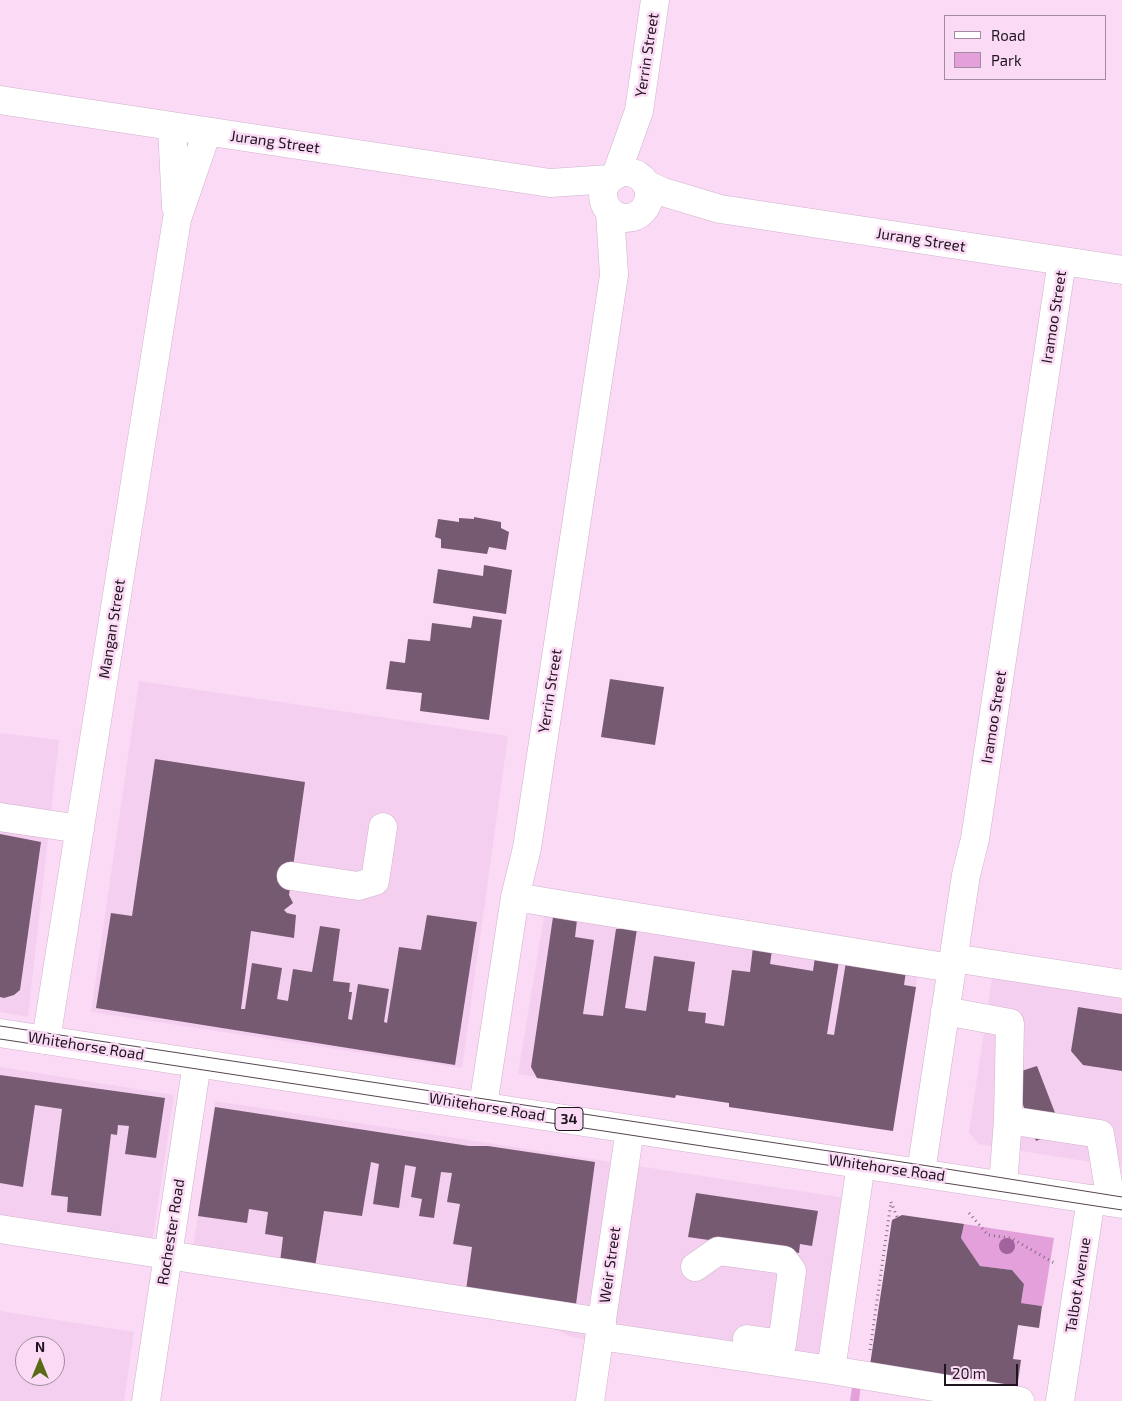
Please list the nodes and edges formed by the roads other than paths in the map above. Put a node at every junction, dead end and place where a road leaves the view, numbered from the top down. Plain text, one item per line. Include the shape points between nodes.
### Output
1 (655, 0) edge
2 (0, 100) edge
3 (172, 127) junction
4 (207, 132) junction
5 (550, 183) junction
6 (632, 190) junction
7 (608, 209) junction
8 (177, 219) junction
9 (1062, 261) junction
10 (1122, 270) edge
11 (614, 275) junction
12 (0, 817) edge
13 (383, 827) dead end
14 (80, 828) junction
15 (292, 876) dead end
16 (515, 897) junction
17 (952, 963) junction
18 (1122, 984) edge
19 (945, 1011) junction
20 (0, 1033) edge
21 (46, 1040) junction
22 (197, 1063) junction
23 (483, 1106) junction
24 (1008, 1120) junction
25 (630, 1129) junction
26 (861, 1164) junction
27 (921, 1172) junction
28 (1003, 1185) junction
29 (1108, 1202) edge
30 (0, 1229) edge
31 (168, 1255) junction
32 (695, 1267) dead end
33 (601, 1329) junction
34 (747, 1339) dead end
35 (831, 1370) junction
36 (146, 1401) edge
37 (590, 1401) edge
38 (1020, 1401) edge
39 (1060, 1401) edge

1 - 6 street, Yerrin Street via 638,110
2 - 3 street, Jurang Street
3 - 4 street, Jurang Street
3 - 8 street, Mangan Street
4 - 5 street, Jurang Street
4 - 8 street, Mangan Street
5 - 6 street, Jurang Street
5 - 7 street, Jurang Street
6 - 7 street, Jurang Street via 624,218
6 - 9 street, Jurang Street via 720,209
6 - 11 street, Yerrin Street
7 - 11 street, Yerrin Street
8 - 14 street, Mangan Street
9 - 10 street, Jurang Street
9 - 17 street, Iramoo Street via 975,839
11 - 16 street, Yerrin Street via 527,848
12 - 14 street
13 - 15 street via 375,880 358,886
14 - 21 street, Mangan Street
16 - 17 street
16 - 23 street, Yerrin Street
17 - 18 street
17 - 19 street, Iramoo Street
19 - 24 street via 1010,1023
19 - 27 street, Iramoo Street
20 - 21 street, Whitehorse Road / 34
21 - 22 street, Whitehorse Road / 34
22 - 23 street, Whitehorse Road / 34
22 - 31 street, Rochester Road
23 - 25 street, Whitehorse Road / 34
24 - 28 street
24 - 29 street, Talbot Avenue via 1100,1134
25 - 26 street, Whitehorse Road / 34
25 - 33 street, Weir Street
26 - 27 street, Whitehorse Road / 34
26 - 35 street
27 - 28 street, Whitehorse Road / 34
28 - 29 street, Whitehorse Road / 34
29 - 39 street, Talbot Avenue via 1079,1278
30 - 31 street
31 - 33 street
31 - 36 street, Rochester Road
32 - 34 street via 718,1250 784,1260 792,1271 782,1344
33 - 35 street
33 - 37 street, Weir Street
35 - 38 street

